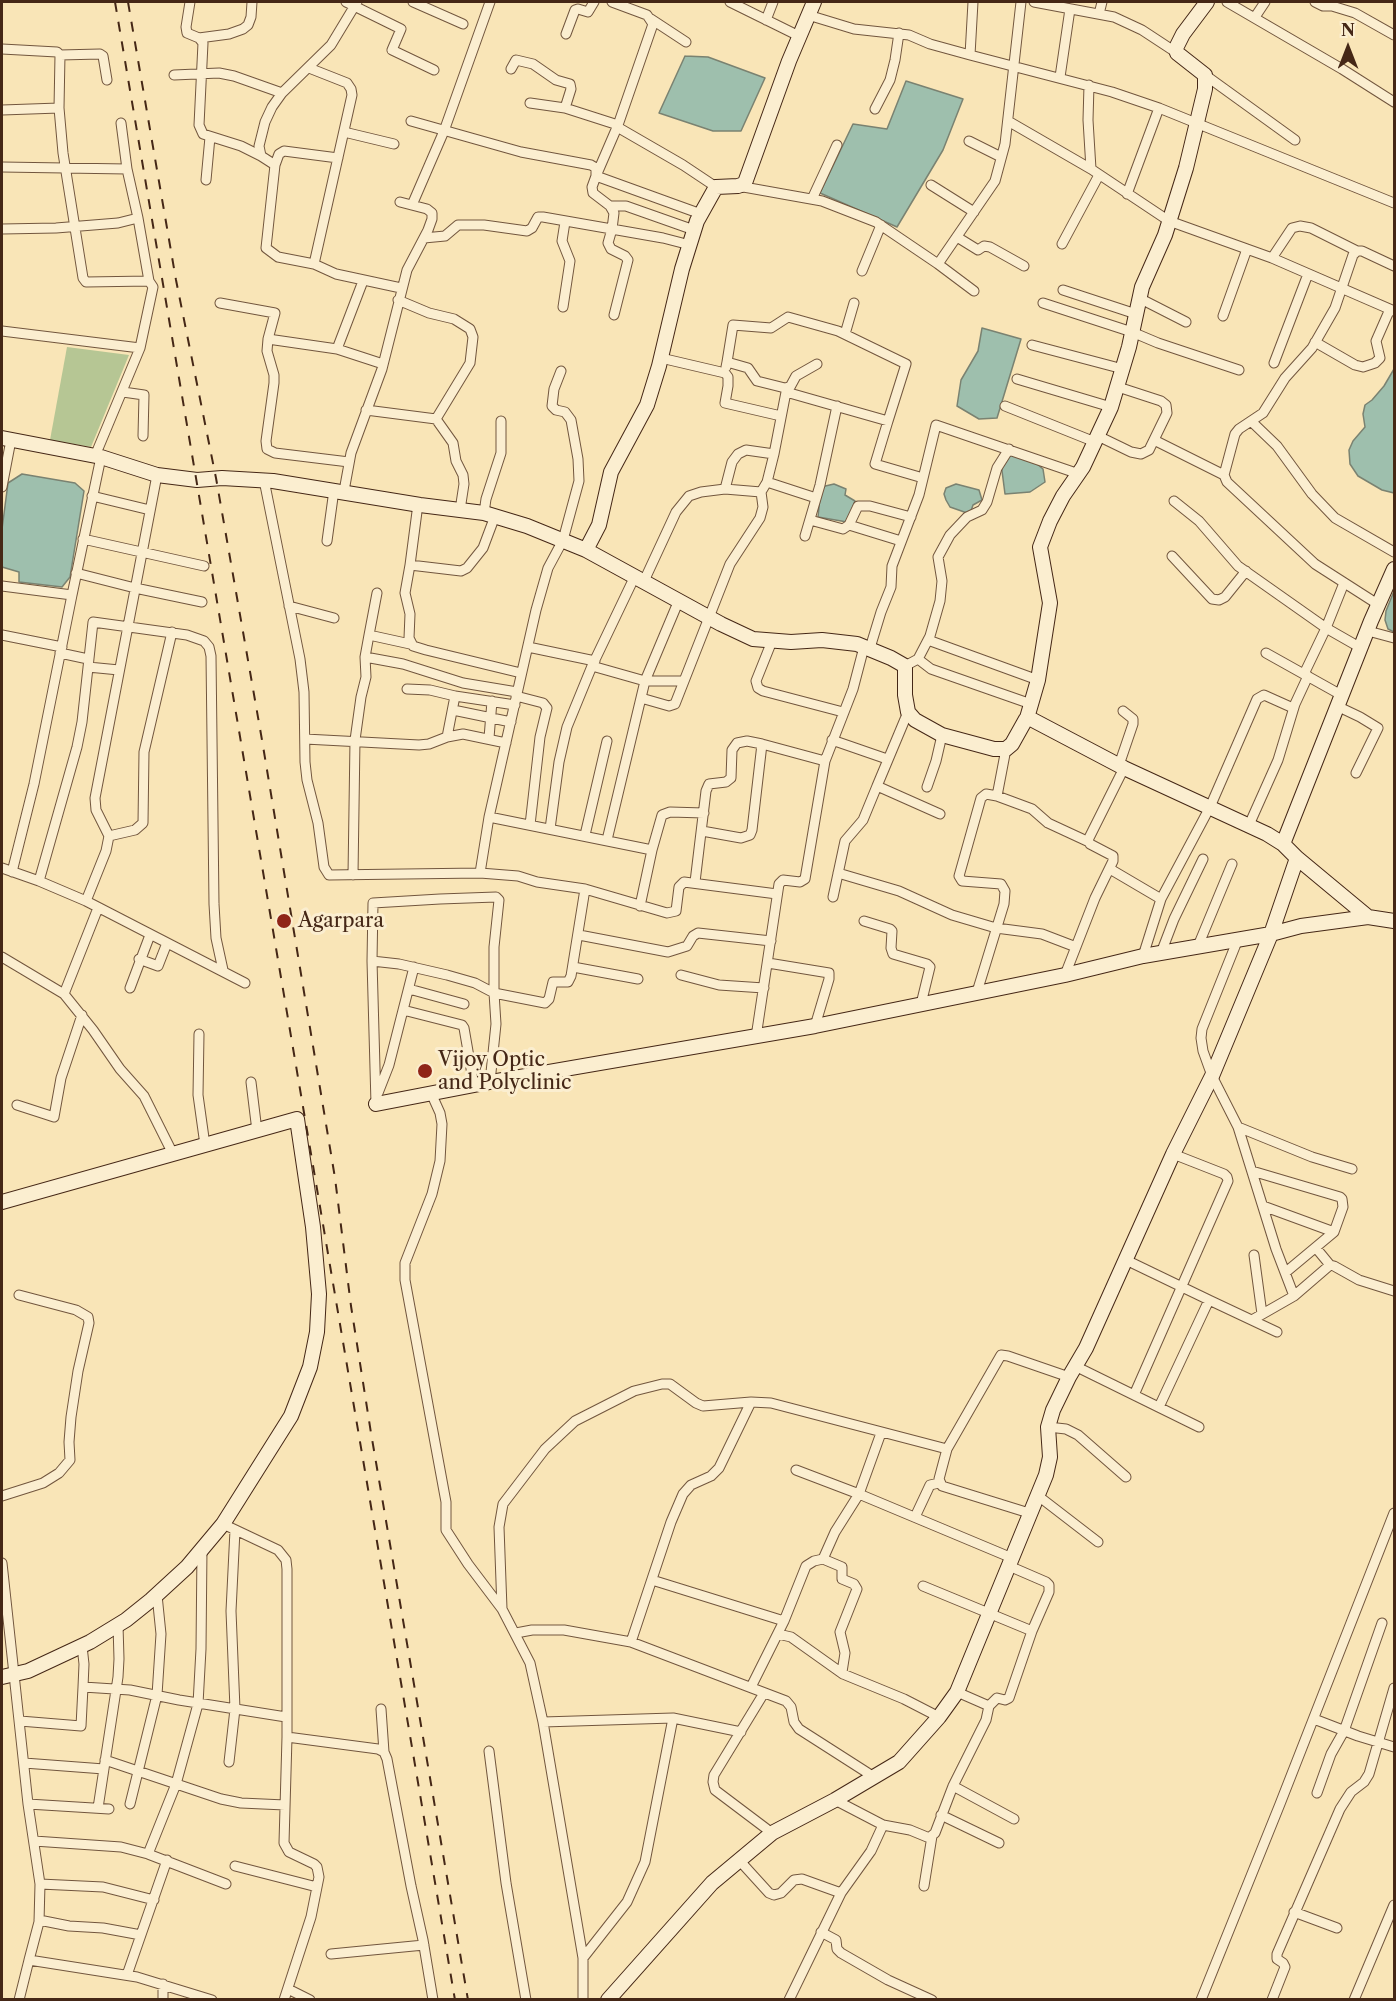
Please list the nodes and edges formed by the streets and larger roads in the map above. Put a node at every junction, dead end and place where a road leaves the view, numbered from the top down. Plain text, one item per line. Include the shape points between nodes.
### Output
1 (190, 2) edge
2 (252, 2) edge
3 (413, 2) edge
4 (490, 2) edge
5 (594, 2) edge
6 (612, 2) edge
7 (730, 2) edge
8 (773, 2) edge
9 (814, 2) edge
10 (973, 2) edge
11 (1021, 2) edge
12 (1034, 2) edge
13 (1102, 2) edge
14 (1207, 2) edge
15 (1227, 2) edge
16 (1265, 2) edge
17 (1315, 2) edge
18 (353, 3) edge
19 (1083, 6) edge
20 (1070, 9) junction
21 (1099, 14) junction
22 (808, 15) junction
23 (1255, 17) junction
24 (651, 19) junction
25 (766, 20) junction
26 (463, 24) dead end
27 (899, 33) junction
28 (566, 34) dead end
29 (1395, 35) edge
30 (800, 36) junction
31 (199, 38) junction
32 (686, 42) dead end
33 (2, 49) edge
34 (1177, 53) junction
35 (60, 55) junction
36 (970, 56) junction
37 (1014, 67) junction
38 (309, 68) junction
39 (511, 69) dead end
40 (434, 70) dead end
41 (203, 73) junction
42 (174, 75) dead end
43 (1205, 75) junction
44 (1060, 77) junction
45 (107, 80) dead end
46 (1089, 85) junction
47 (282, 93) junction
48 (1395, 102) edge
49 (530, 103) dead end
50 (59, 108) junction
51 (564, 108) junction
52 (1159, 108) junction
53 (875, 109) dead end
54 (2, 110) edge
55 (411, 121) dead end
56 (1008, 121) junction
57 (121, 123) dead end
58 (1197, 123) junction
59 (618, 125) junction
60 (444, 131) junction
61 (344, 132) junction
62 (210, 137) junction
63 (1295, 140) dead end
64 (969, 141) dead end
65 (394, 144) dead end
66 (837, 145) dead end
67 (261, 156) junction
68 (1001, 157) junction
69 (338, 158) junction
70 (275, 165) junction
71 (2, 167) edge
72 (65, 169) junction
73 (127, 169) junction
74 (1095, 172) junction
75 (596, 176) junction
76 (206, 180) dead end
77 (931, 184) dead end
78 (738, 186) junction
79 (716, 188) junction
80 (1127, 194) junction
81 (812, 199) junction
82 (400, 202) dead end
83 (1395, 203) edge
84 (412, 205) junction
85 (610, 206) junction
86 (974, 213) junction
87 (701, 214) junction
88 (138, 218) junction
89 (1169, 221) junction
90 (565, 222) junction
91 (880, 225) junction
92 (76, 226) junction
93 (2, 229) edge
94 (612, 230) junction
95 (694, 230) junction
96 (957, 237) junction
97 (424, 238) junction
98 (1062, 244) dead end
99 (690, 245) junction
100 (1247, 249) junction
101 (1357, 251) junction
102 (1272, 258) junction
103 (314, 264) junction
104 (938, 264) junction
105 (1024, 266) dead end
106 (1395, 266) edge
107 (862, 271) dead end
108 (1308, 274) junction
109 (149, 281) junction
110 (363, 281) junction
111 (1342, 287) junction
112 (401, 288) junction
113 (1063, 290) dead end
114 (974, 291) dead end
115 (1139, 298) junction
116 (398, 300) junction
117 (220, 303) dead end
118 (854, 303) dead end
119 (1043, 303) dead end
120 (563, 307) dead end
121 (1392, 310) edge
122 (1136, 314) junction
123 (614, 315) dead end
124 (1223, 316) dead end
125 (1186, 322) dead end
126 (2, 331) edge
127 (1132, 332) junction
128 (844, 334) junction
129 (268, 339) junction
130 (1315, 342) junction
131 (1032, 345) dead end
132 (140, 348) junction
133 (337, 349) junction
134 (661, 358) junction
135 (727, 362) junction
136 (1274, 363) dead end
137 (383, 364) junction
138 (817, 364) dead end
139 (1123, 369) junction
140 (1239, 370) dead end
141 (561, 371) dead end
142 (724, 372) junction
143 (1017, 379) dead end
144 (1118, 387) junction
145 (123, 392) junction
146 (837, 406) junction
147 (1005, 406) dead end
148 (1111, 407) junction
149 (366, 411) junction
150 (781, 416) junction
151 (436, 419) junction
152 (501, 421) dead end
153 (888, 421) junction
154 (1252, 422) junction
155 (143, 436) dead end
156 (6, 439) edge
157 (1097, 439) junction
158 (1154, 440) junction
159 (1009, 449) junction
160 (774, 454) junction
161 (98, 457) junction
162 (349, 462) junction
163 (1079, 474) junction
164 (157, 475) junction
165 (1224, 475) junction
166 (924, 477) junction
167 (264, 480) junction
168 (767, 482) junction
169 (2, 487) edge
170 (725, 489) junction
171 (339, 490) junction
172 (761, 492) junction
173 (92, 496) junction
174 (816, 498) junction
175 (1174, 501) dead end
176 (418, 504) junction
177 (150, 510) junction
178 (460, 510) junction
179 (489, 514) junction
180 (911, 517) junction
181 (810, 520) junction
182 (849, 525) junction
183 (805, 536) dead end
184 (83, 538) junction
185 (563, 540) junction
186 (901, 540) junction
187 (327, 542) dead end
188 (586, 550) junction
189 (143, 552) junction
190 (1395, 552) edge
191 (1172, 556) dead end
192 (410, 565) junction
193 (204, 566) dead end
194 (1395, 569) edge
195 (1246, 571) junction
196 (76, 573) junction
197 (640, 578) junction
198 (1344, 583) junction
199 (2, 586) edge
200 (135, 588) junction
201 (377, 592) dead end
202 (72, 595) junction
203 (679, 600) junction
204 (202, 602) dead end
205 (1379, 605) junction
206 (289, 606) junction
207 (334, 618) dead end
208 (710, 618) junction
209 (128, 626) junction
210 (1326, 628) junction
211 (1368, 631) junction
212 (172, 632) junction
213 (2, 635) edge
214 (369, 635) junction
215 (1395, 638) edge
216 (928, 640) junction
217 (772, 641) junction
218 (410, 644) junction
219 (528, 647) junction
220 (867, 648) junction
221 (1361, 648) junction
222 (61, 650) junction
223 (1266, 653) dead end
224 (365, 657) junction
225 (912, 662) junction
226 (88, 663) junction
227 (593, 664) junction
228 (119, 670) junction
229 (521, 673) junction
230 (1306, 675) junction
231 (1038, 680) junction
232 (645, 681) junction
233 (684, 681) junction
234 (407, 689) dead end
235 (455, 696) junction
236 (516, 698) junction
237 (641, 698) junction
238 (492, 701) junction
239 (1341, 702) junction
240 (1032, 704) junction
241 (1293, 708) junction
242 (453, 710) junction
243 (1123, 711) dead end
244 (843, 712) junction
245 (908, 712) junction
246 (491, 718) junction
247 (1027, 718) junction
248 (511, 722) junction
249 (942, 735) junction
250 (447, 737) junction
251 (489, 738) junction
252 (305, 739) junction
253 (355, 740) junction
254 (832, 740) junction
255 (607, 741) dead end
256 (506, 743) junction
257 (762, 744) junction
258 (1006, 749) junction
259 (888, 759) junction
260 (825, 761) junction
261 (1122, 767) junction
262 (1356, 773) dead end
263 (877, 786) junction
264 (927, 787) dead end
265 (997, 796) junction
266 (1210, 807) junction
267 (704, 813) junction
268 (940, 814) dead end
269 (489, 817) junction
270 (530, 825) junction
271 (1248, 825) junction
272 (550, 829) junction
273 (702, 831) junction
274 (585, 835) junction
275 (110, 836) junction
276 (607, 840) junction
277 (1089, 842) junction
278 (1283, 844) junction
279 (652, 850) junction
280 (1297, 858) junction
281 (1203, 859) dead end
282 (1232, 864) dead end
283 (2, 868) edge
284 (1110, 869) junction
285 (12, 872) junction
286 (480, 873) junction
287 (838, 873) junction
288 (353, 875) junction
289 (39, 881) junction
290 (695, 882) junction
291 (585, 889) junction
292 (777, 894) junction
293 (833, 897) dead end
294 (1161, 899) junction
295 (86, 902) junction
296 (640, 906) junction
297 (98, 908) junction
298 (1368, 917) junction
299 (864, 921) dead end
300 (1395, 921) edge
301 (996, 928) junction
302 (1271, 934) junction
303 (150, 935) junction
304 (579, 935) junction
305 (1238, 939) junction
306 (771, 941) junction
307 (167, 943) junction
308 (1198, 946) junction
309 (1076, 948) junction
310 (1161, 953) junction
311 (1143, 956) junction
312 (2, 957) edge
313 (139, 959) junction
314 (372, 961) junction
315 (768, 963) junction
316 (414, 967) junction
317 (573, 967) junction
318 (223, 970) junction
319 (681, 975) dead end
320 (1065, 975) junction
321 (638, 979) dead end
322 (245, 983) dead end
323 (130, 988) dead end
324 (764, 988) junction
325 (409, 989) junction
326 (977, 992) junction
327 (494, 993) junction
328 (64, 994) junction
329 (464, 1004) dead end
330 (921, 1004) junction
331 (403, 1010) junction
332 (82, 1015) junction
333 (815, 1026) junction
334 (199, 1034) dead end
335 (756, 1037) junction
336 (1212, 1076) junction
337 (251, 1082) dead end
338 (490, 1082) junction
339 (474, 1086) junction
340 (431, 1093) junction
341 (376, 1099) junction
342 (17, 1105) dead end
343 (1238, 1127) junction
344 (257, 1131) junction
345 (205, 1145) junction
346 (173, 1154) junction
347 (1173, 1154) junction
348 (1352, 1169) dead end
349 (1252, 1171) junction
350 (2, 1202) edge
351 (1263, 1206) junction
352 (1334, 1232) junction
353 (1316, 1248) junction
354 (1254, 1255) dead end
355 (1126, 1260) junction
356 (1330, 1265) junction
357 (1286, 1272) junction
358 (1181, 1286) junction
359 (1395, 1292) edge
360 (19, 1295) dead end
361 (1294, 1296) junction
362 (1209, 1300) junction
363 (1262, 1314) junction
364 (1252, 1320) junction
365 (1277, 1332) dead end
366 (1072, 1371) junction
367 (1134, 1395) junction
368 (751, 1402) junction
369 (1159, 1407) junction
370 (1048, 1427) junction
371 (1199, 1427) dead end
372 (881, 1433) junction
373 (947, 1449) junction
374 (796, 1470) dead end
375 (1126, 1477) dead end
376 (939, 1483) junction
377 (859, 1494) junction
378 (1037, 1495) junction
379 (2, 1496) edge
380 (1029, 1513) junction
381 (1395, 1513) edge
382 (915, 1517) junction
383 (229, 1527) junction
384 (1098, 1542) dead end
385 (202, 1549) junction
386 (823, 1559) junction
387 (1011, 1562) junction
388 (2, 1563) edge
389 (652, 1580) junction
390 (924, 1586) dead end
391 (157, 1595) junction
392 (502, 1609) junction
393 (989, 1614) junction
394 (784, 1621) junction
395 (1382, 1623) dead end
396 (118, 1625) junction
397 (1032, 1632) junction
398 (516, 1634) junction
399 (778, 1634) junction
400 (631, 1642) junction
401 (82, 1646) junction
402 (843, 1674) junction
403 (8, 1675) edge
404 (83, 1687) junction
405 (751, 1687) junction
406 (116, 1688) junction
407 (1395, 1688) edge
408 (957, 1692) junction
409 (764, 1693) junction
410 (157, 1695) junction
411 (198, 1704) junction
412 (989, 1706) junction
413 (381, 1709) dead end
414 (235, 1710) junction
415 (286, 1717) junction
416 (939, 1717) junction
417 (673, 1718) junction
418 (1314, 1719) junction
419 (20, 1721) junction
420 (543, 1722) junction
421 (1344, 1731) junction
422 (741, 1732) junction
423 (287, 1737) junction
424 (1379, 1743) junction
425 (1395, 1747) edge
426 (489, 1750) dead end
427 (384, 1752) junction
428 (229, 1762) dead end
429 (24, 1763) junction
430 (105, 1765) junction
431 (139, 1772) junction
432 (874, 1778) junction
433 (176, 1784) junction
434 (953, 1786) junction
435 (1317, 1793) dead end
436 (835, 1800) junction
437 (28, 1804) junction
438 (130, 1804) dead end
439 (285, 1805) junction
440 (98, 1808) junction
441 (110, 1809) dead end
442 (941, 1815) junction
443 (1014, 1819) dead end
444 (883, 1825) junction
445 (772, 1833) junction
446 (932, 1836) junction
447 (34, 1841) junction
448 (999, 1843) dead end
449 (148, 1854) junction
450 (167, 1860) junction
451 (739, 1860) junction
452 (235, 1866) dead end
453 (40, 1884) junction
454 (226, 1884) dead end
455 (317, 1887) junction
456 (924, 1887) dead end
457 (841, 1893) junction
458 (154, 1900) junction
459 (1395, 1905) edge
460 (1294, 1911) junction
461 (39, 1920) junction
462 (1336, 1928) dead end
463 (821, 1932) junction
464 (141, 1935) junction
465 (424, 1945) junction
466 (331, 1954) dead end
467 (583, 1958) junction
468 (29, 1960) junction
469 (128, 1974) junction
470 (164, 1984) junction
471 (288, 1989) junction
472 (19, 2000) edge
473 (163, 2000) edge
474 (212, 2000) edge
475 (284, 2000) edge
476 (310, 2000) edge
477 (433, 2000) edge
478 (526, 2000) edge
479 (583, 2000) edge
480 (608, 2000) edge
481 (789, 2000) edge
482 (932, 2000) edge
483 (1200, 2000) edge
484 (1272, 2000) edge
485 (1354, 2000) edge

1 - 31 street via 187,33
2 - 31 street via 252,17 243,29
3 - 26 street
4 - 60 street
5 - 28 street via 588,12 575,10
6 - 24 street
7 - 25 street
8 - 25 street
9 - 22 street
10 - 36 street
11 - 37 street
12 - 20 street
13 - 21 street
14 - 34 street via 1183,34
15 - 23 street
16 - 23 street
17 - 29 street via 1355,13
18 - 38 street via 331,45
18 - 40 street via 401,29 392,50
19 - 20 street
19 - 21 street
20 - 44 street
21 - 34 street via 1142,30
22 - 27 street via 854,29
22 - 30 street
23 - 48 street
24 - 32 street
24 - 59 street via 653,29
25 - 30 street
27 - 36 street
27 - 53 street via 890,80
30 - 78 street via 746,180
31 - 41 street via 203,43
33 - 35 street
34 - 43 street
35 - 45 street via 100,54
35 - 50 street
36 - 37 street
37 - 44 street
37 - 56 street
38 - 47 street
38 - 61 street via 347,83 351,89
39 - 51 street via 516,60 533,64 556,80 570,84
41 - 42 street
41 - 47 street via 234,76
41 - 62 street via 199,125 203,134
43 - 58 street
43 - 63 street
44 - 46 street
46 - 52 street
46 - 74 street via 1088,120
47 - 67 street via 266,122 259,146
49 - 51 street
50 - 54 street
50 - 72 street
51 - 59 street
52 - 58 street
52 - 80 street
55 - 60 street
56 - 68 street
56 - 74 street
57 - 73 street
58 - 83 street
58 - 89 street
59 - 75 street
59 - 79 street
60 - 75 street via 521,152 591,165 596,168
60 - 84 street
61 - 65 street
61 - 69 street
62 - 67 street
62 - 76 street
64 - 68 street
66 - 81 street
67 - 70 street
68 - 86 street via 995,182
69 - 70 street via 290,150 279,154
69 - 103 street
70 - 103 street via 266,248 278,257
71 - 72 street
72 - 73 street
72 - 92 street
73 - 88 street
74 - 80 street
74 - 98 street
75 - 85 street via 593,193
75 - 87 street
77 - 86 street
78 - 79 street
78 - 81 street
79 - 87 street
80 - 89 street
81 - 91 street
82 - 84 street
84 - 97 street via 432,213
85 - 94 street via 614,213
85 - 95 street via 626,206
86 - 96 street
87 - 95 street
88 - 92 street
88 - 109 street
89 - 100 street
89 - 115 street
90 - 94 street
90 - 97 street via 538,218 532,228 522,231 458,225 445,236
90 - 120 street via 562,241 570,261
91 - 104 street
91 - 107 street
92 - 93 street
92 - 109 street via 86,282
94 - 99 street
94 - 123 street via 608,243 611,249 628,260
95 - 99 street
96 - 104 street
96 - 105 street via 978,250 986,246
97 - 112 street
99 - 134 street
100 - 102 street
100 - 124 street
101 - 102 street via 1300,226 1292,228
101 - 106 street
101 - 111 street
102 - 108 street
103 - 110 street
104 - 114 street
108 - 111 street
108 - 136 street
109 - 132 street via 153,287
110 - 112 street
110 - 133 street
111 - 121 street
111 - 130 street
112 - 116 street
113 - 122 street
115 - 122 street
115 - 125 street
116 - 137 street
116 - 151 street via 454,319 470,329 473,337 470,363
117 - 129 street via 276,313
118 - 128 street
119 - 127 street
121 - 130 street via 1376,341 1380,358 1375,363 1355,365
122 - 127 street
126 - 132 street
127 - 139 street
127 - 140 street
128 - 135 street via 788,317 771,328 733,325
128 - 153 street via 906,364
129 - 133 street
129 - 162 street via 274,383 267,449
130 - 154 street via 1263,413
131 - 139 street
132 - 145 street
133 - 137 street
134 - 142 street
134 - 188 street via 647,405 611,472 599,525
135 - 138 street via 748,368 757,381 785,388
135 - 142 street
137 - 149 street
139 - 144 street
141 - 185 street via 552,406 566,412 572,420 579,481
142 - 150 street via 728,377 725,403
143 - 148 street
144 - 148 street
144 - 158 street via 1166,405 1167,413
145 - 155 street via 144,395
145 - 161 street
146 - 150 street via 786,392
146 - 153 street
146 - 174 street
147 - 157 street
148 - 157 street
149 - 151 street
149 - 162 street
150 - 160 street
151 - 178 street via 453,443 463,475
152 - 179 street via 501,453 486,499
153 - 166 street via 875,464
154 - 165 street via 1235,434
154 - 190 street via 1335,518
156 - 161 street
156 - 169 street
157 - 158 street via 1141,454 1149,450
157 - 163 street
158 - 165 street
159 - 163 street
159 - 166 street via 936,425
159 - 216 street via 997,468 982,510 967,517 938,557 940,601
160 - 168 street
160 - 170 street via 746,450 738,454
161 - 164 street
161 - 173 street
162 - 171 street
163 - 231 street via 1063,496 1040,547 1050,603
164 - 167 street via 196,480
164 - 177 street
165 - 198 street via 1315,564
166 - 180 street
167 - 171 street
167 - 206 street
168 - 172 street
168 - 174 street
170 - 172 street
170 - 197 street via 689,496
171 - 176 street
171 - 187 street
172 - 208 street via 760,518 730,564
173 - 177 street
173 - 184 street
174 - 181 street
175 - 195 street via 1199,521
176 - 178 street
176 - 192 street
177 - 189 street
178 - 179 street
179 - 185 street
179 - 192 street via 483,548 467,568 461,571
180 - 182 street via 858,506
180 - 186 street
181 - 182 street via 834,528
181 - 183 street
182 - 186 street
184 - 189 street
184 - 196 street
185 - 188 street
185 - 219 street via 548,568
186 - 220 street via 892,566 891,587
188 - 197 street
189 - 193 street
189 - 200 street
191 - 195 street via 1212,599 1225,597
192 - 218 street via 405,592
194 - 205 street
195 - 210 street
196 - 200 street
196 - 202 street
197 - 203 street
197 - 227 street
198 - 205 street
198 - 210 street
199 - 202 street
200 - 204 street
200 - 209 street
201 - 214 street
202 - 222 street
203 - 208 street
203 - 232 street
205 - 211 street
206 - 207 street
206 - 252 street via 303,676
208 - 217 street via 753,639
208 - 233 street
209 - 212 street
209 - 226 street via 93,622
209 - 228 street
210 - 221 street
210 - 230 street
211 - 215 street
211 - 221 street
212 - 275 street via 145,746 143,823 135,830
212 - 318 street via 204,641 211,656 214,904
213 - 222 street
214 - 218 street
214 - 224 street
216 - 225 street
216 - 231 street
217 - 220 street via 822,639
217 - 244 street via 756,681 758,688
218 - 229 street
219 - 227 street
219 - 229 street
220 - 225 street
220 - 244 street
221 - 239 street
222 - 226 street
222 - 285 street
223 - 230 street
224 - 236 street via 403,664
224 - 253 street via 366,677
225 - 240 street
225 - 245 street
226 - 228 street
226 - 289 street via 77,747
227 - 232 street
227 - 272 street via 567,727
228 - 275 street via 95,798 96,810
229 - 236 street
230 - 239 street
230 - 241 street
231 - 240 street
232 - 233 street
232 - 237 street
233 - 237 street via 673,706
234 - 235 street
235 - 238 street
235 - 242 street
236 - 238 street
236 - 248 street
236 - 270 street via 543,703 547,708
237 - 276 street
238 - 246 street
239 - 262 street via 1378,728
239 - 278 street
240 - 247 street
241 - 266 street via 1264,694 1257,699
241 - 271 street via 1278,760
242 - 246 street
242 - 250 street
243 - 261 street via 1133,719 1133,724
244 - 254 street
245 - 249 street
245 - 259 street
246 - 248 street
246 - 251 street
247 - 258 street
247 - 261 street
248 - 256 street
249 - 258 street
249 - 264 street
250 - 251 street via 464,734
250 - 253 street via 419,745
251 - 256 street
252 - 253 street
252 - 288 street via 308,780 326,872 332,876
253 - 288 street
254 - 259 street
254 - 260 street
255 - 274 street
256 - 269 street
257 - 260 street
257 - 267 street via 741,742 734,746 731,778 709,784
257 - 273 street via 750,835 741,838
258 - 265 street
259 - 263 street
260 - 292 street via 805,879 781,881
261 - 266 street
261 - 277 street
263 - 268 street
263 - 287 street via 863,820 845,841
265 - 277 street via 1032,809 1048,823
265 - 301 street via 986,794 981,798 959,876 962,881 1004,887 1004,904
266 - 271 street
266 - 294 street
267 - 273 street
267 - 279 street via 662,815
269 - 270 street
269 - 286 street
270 - 272 street
271 - 278 street
272 - 274 street
273 - 290 street
274 - 276 street
275 - 295 street
276 - 279 street
277 - 284 street via 1113,856
278 - 280 street
279 - 296 street
280 - 298 street
280 - 302 street
281 - 310 street
282 - 308 street
283 - 285 street
284 - 294 street
284 - 309 street
285 - 289 street
286 - 288 street
286 - 291 street
287 - 293 street
287 - 301 street
289 - 295 street
290 - 292 street
290 - 296 street via 681,884 678,907 672,913
291 - 296 street
291 - 304 street
292 - 306 street
294 - 311 street
295 - 297 street
297 - 303 street
297 - 328 street
298 - 300 street
298 - 302 street
299 - 330 street via 892,931 893,954 930,967
301 - 309 street via 1052,937
301 - 326 street
302 - 305 street
302 - 336 street
303 - 307 street
303 - 313 street
304 - 306 street via 663,952 687,946 698,933
304 - 317 street
305 - 308 street
305 - 336 street via 1202,1029 1203,1051
306 - 315 street
307 - 313 street via 158,966
307 - 318 street
308 - 310 street
309 - 320 street
310 - 311 street
311 - 320 street
312 - 328 street
313 - 323 street
314 - 316 street
314 - 327 street via 373,903 496,897 500,902 494,946
314 - 341 street
315 - 324 street
315 - 333 street via 828,974
316 - 325 street
316 - 327 street via 461,978
317 - 321 street
317 - 327 street via 568,982 553,982 549,999 544,1003
318 - 322 street
319 - 324 street via 719,985
320 - 326 street
324 - 335 street
325 - 329 street
325 - 331 street
326 - 330 street
327 - 338 street via 496,1024
328 - 332 street
330 - 333 street
331 - 339 street via 462,1025
331 - 341 street
332 - 342 street via 54,1117
332 - 346 street via 144,1096
333 - 335 street
334 - 345 street via 198,1095
335 - 338 street
336 - 343 street
336 - 347 street
337 - 344 street
338 - 339 street
339 - 340 street
340 - 341 street
340 - 392 street via 442,1124 440,1161 432,1194 405,1263 405,1280 446,1502 446,1530
343 - 348 street
343 - 349 street
344 - 345 street
344 - 383 street via 297,1119 317,1259 317,1332 310,1367 291,1416
345 - 346 street
346 - 350 street
347 - 355 street
347 - 358 street via 1224,1174 1228,1181
349 - 351 street
349 - 352 street via 1342,1199
351 - 352 street
351 - 357 street
352 - 353 street
353 - 356 street
353 - 357 street
354 - 363 street
355 - 358 street
355 - 366 street
356 - 359 street
356 - 361 street
357 - 361 street
358 - 362 street
358 - 367 street
360 - 379 street via 76,1310 88,1317 89,1323 71,1418 70,1460 53,1478
361 - 363 street
362 - 364 street
362 - 369 street
363 - 364 street
364 - 365 street
366 - 367 street
366 - 370 street
366 - 373 street via 1001,1355
367 - 369 street
368 - 372 street via 771,1403
368 - 389 street via 715,1473 695,1482 683,1494
368 - 392 street via 703,1406 670,1384 662,1384 634,1391 575,1421 545,1449 503,1504 499,1527
369 - 371 street
370 - 375 street via 1078,1435
370 - 378 street via 1049,1465
372 - 373 street
372 - 377 street
373 - 376 street
374 - 377 street
376 - 380 street
376 - 382 street via 930,1485
377 - 382 street
377 - 386 street
378 - 380 street
378 - 384 street
380 - 387 street
381 - 418 street
382 - 387 street
383 - 385 street
383 - 414 street
383 - 415 street via 278,1550 286,1560
385 - 391 street
385 - 411 street
386 - 394 street via 806,1566
386 - 402 street via 842,1567 842,1580 857,1588 840,1632 845,1653
387 - 393 street
387 - 397 street via 1049,1585
388 - 403 street
389 - 394 street
389 - 400 street
390 - 393 street
391 - 396 street
391 - 410 street via 161,1634
392 - 398 street
393 - 397 street
393 - 408 street
394 - 399 street
395 - 421 street
396 - 401 street
396 - 406 street via 120,1659
397 - 412 street via 1009,1698 997,1698
398 - 400 street via 564,1630
398 - 420 street via 530,1663
399 - 402 street via 791,1637
399 - 405 street
400 - 405 street
401 - 403 street via 28,1671
401 - 404 street
402 - 416 street
403 - 419 street
404 - 406 street
404 - 419 street via 81,1726
405 - 409 street
406 - 410 street
406 - 430 street
407 - 424 street
408 - 412 street
408 - 416 street
409 - 422 street
409 - 432 street via 789,1704 795,1725 808,1737
410 - 411 street
410 - 431 street
411 - 414 street
411 - 433 street
412 - 434 street via 982,1729
413 - 427 street
414 - 415 street
414 - 428 street
415 - 423 street
416 - 432 street via 908,1753
417 - 420 street
417 - 422 street
417 - 467 street via 645,1862 627,1902
418 - 421 street
418 - 483 street
419 - 429 street
420 - 467 street
421 - 424 street
421 - 435 street
422 - 445 street via 714,1775 713,1787
423 - 427 street
423 - 439 street
424 - 425 street
424 - 460 street via 1369,1774 1340,1809
426 - 478 street
427 - 465 street
429 - 430 street
429 - 437 street
430 - 431 street
430 - 440 street
431 - 433 street
431 - 438 street
432 - 436 street
433 - 439 street via 229,1801
433 - 449 street
434 - 442 street
434 - 443 street
436 - 444 street
436 - 445 street
437 - 440 street
437 - 447 street
439 - 455 street via 286,1848 314,1864 319,1877
440 - 441 street
442 - 446 street
442 - 448 street
444 - 446 street
444 - 457 street via 871,1851
445 - 451 street
446 - 456 street
447 - 449 street via 105,1844
447 - 453 street
449 - 450 street
450 - 454 street
450 - 458 street
451 - 457 street via 774,1895 782,1893 794,1880 802,1879
451 - 480 street via 696,1900
452 - 455 street
453 - 458 street via 104,1887
453 - 461 street
455 - 471 street
457 - 463 street
458 - 464 street
459 - 485 street
460 - 462 street
460 - 484 street via 1276,1953 1276,1959 1285,1967
461 - 464 street
461 - 468 street
463 - 481 street
463 - 482 street via 836,1940 841,1953
464 - 469 street
465 - 466 street
465 - 477 street
467 - 479 street
468 - 469 street
468 - 472 street
469 - 470 street
470 - 473 street
470 - 474 street
471 - 475 street
471 - 476 street

